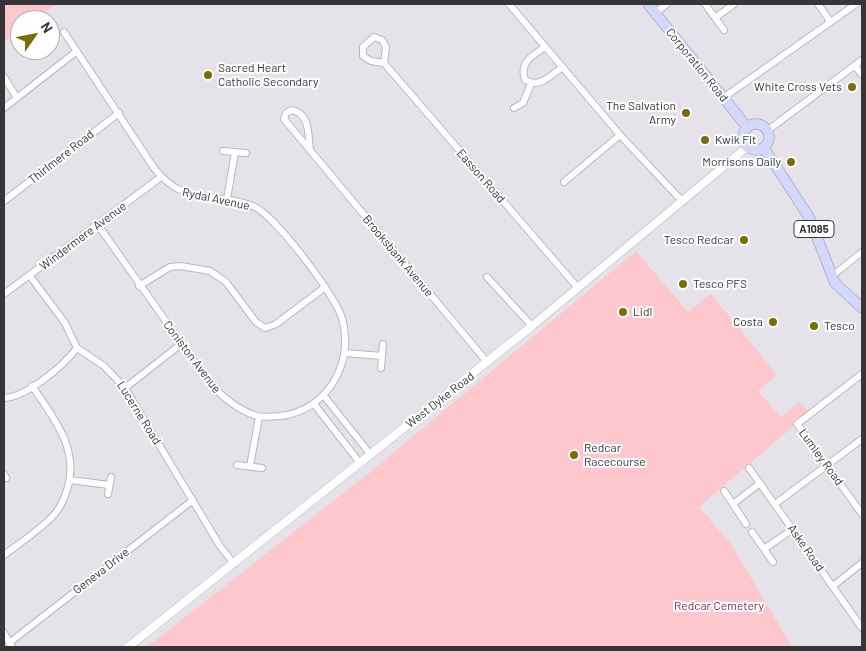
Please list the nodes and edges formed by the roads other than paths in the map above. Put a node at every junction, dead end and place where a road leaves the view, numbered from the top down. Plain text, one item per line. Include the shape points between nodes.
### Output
1 (509, 4) edge
2 (648, 4) edge
3 (667, 4) edge
4 (705, 4) edge
5 (734, 4) edge
6 (818, 4) edge
7 (856, 4) edge
8 (655, 13) junction
9 (715, 18) junction
10 (830, 21) junction
11 (724, 30) dead end
12 (64, 32) dead end
13 (545, 47) junction
14 (77, 51) junction
15 (862, 60) edge
16 (384, 63) junction
17 (855, 66) junction
18 (562, 67) junction
19 (862, 75) edge
20 (4, 77) edge
21 (531, 84) junction
22 (17, 98) junction
23 (723, 98) junction
24 (4, 108) edge
25 (514, 108) dead end
26 (119, 113) junction
27 (747, 127) junction
28 (768, 130) junction
29 (620, 135) junction
30 (747, 148) junction
31 (764, 148) junction
32 (310, 150) junction
33 (223, 151) dead end
34 (235, 152) junction
35 (246, 153) dead end
36 (161, 177) junction
37 (564, 182) dead end
38 (227, 199) junction
39 (4, 201) edge
40 (683, 202) junction
41 (98, 225) junction
42 (862, 252) edge
43 (30, 276) junction
44 (832, 276) junction
45 (487, 277) dead end
46 (139, 286) junction
47 (324, 288) junction
48 (578, 288) junction
49 (4, 294) edge
50 (862, 308) edge
51 (532, 326) junction
52 (181, 344) junction
53 (383, 344) dead end
54 (77, 348) junction
55 (344, 352) junction
56 (382, 356) junction
57 (487, 362) junction
58 (381, 368) dead end
59 (862, 374) edge
60 (32, 386) junction
61 (125, 388) junction
62 (324, 396) junction
63 (4, 398) edge
64 (314, 404) junction
65 (258, 417) junction
66 (862, 439) edge
67 (371, 455) junction
68 (360, 463) junction
69 (238, 465) dead end
70 (827, 465) junction
71 (250, 466) junction
72 (262, 468) dead end
73 (749, 468) dead end
74 (111, 477) dead end
75 (70, 480) junction
76 (760, 483) junction
77 (109, 485) junction
78 (724, 491) dead end
79 (108, 494) dead end
80 (193, 500) junction
81 (732, 504) junction
82 (775, 504) junction
83 (860, 505) edge
84 (862, 514) edge
85 (746, 524) dead end
86 (792, 529) junction
87 (752, 532) dead end
88 (764, 549) junction
89 (4, 555) edge
90 (774, 562) dead end
91 (234, 564) junction
92 (862, 564) edge
93 (833, 586) junction
94 (862, 628) edge
95 (4, 633) edge
96 (10, 645) edge
97 (128, 647) edge

1 - 13 street
2 - 8 main road, Corporation Road
3 - 8 street
4 - 9 street
5 - 9 street
6 - 10 street
7 - 10 street
8 - 23 main road, Corporation Road
9 - 11 street
10 - 23 street
12 - 14 street, Rydal Avenue
13 - 18 street
13 - 21 street via 524,63 522,71 525,80
14 - 22 street
14 - 26 street, Rydal Avenue
15 - 17 street
16 - 16 street, Easson Road via 371,62 363,56 363,47 374,37 386,46
16 - 48 street, Easson Road
17 - 19 street
17 - 28 street
18 - 21 street via 540,83
18 - 29 street
20 - 22 street
21 - 25 street via 523,102
22 - 24 street
23 - 27 main road, Corporation Road
26 - 36 street, Rydal Avenue
26 - 39 street, Thirlmere Road
27 - 28 main road via 758,124
27 - 30 main road via 742,135
28 - 31 main road via 769,138
29 - 37 street
29 - 40 street
30 - 31 main road via 756,151
30 - 40 street, West Dyke Road
31 - 44 main road, A1085 via 810,217
32 - 32 street, Brooksbank Avenue via 284,119 292,110 299,111 307,121
32 - 57 street, Brooksbank Avenue
33 - 34 street
34 - 35 street
34 - 38 street
36 - 38 street, Rydal Avenue via 178,191
36 - 41 street, Windermere Avenue
38 - 47 street, Rydal Avenue via 256,208 269,217
40 - 48 street, West Dyke Road
41 - 43 street, Windermere Avenue
41 - 46 street, Coniston Avenue
42 - 44 street
43 - 49 street, Windermere Avenue
43 - 54 street via 65,323
44 - 50 main road, A1085 via 841,290
45 - 51 street
46 - 47 street via 170,267 210,271 226,282 264,328 276,324
46 - 52 street, Coniston Avenue
47 - 55 street, Rydal Avenue via 341,316 345,330
48 - 51 street, West Dyke Road
51 - 57 street, West Dyke Road
52 - 61 street
52 - 65 street, Coniston Avenue via 222,397
53 - 56 street
54 - 60 street via 63,365
54 - 61 street, Lucerne Road via 104,366
55 - 56 street
55 - 62 street, Rydal Avenue via 341,370
56 - 58 street
57 - 67 street, West Dyke Road
59 - 70 street, Lumley Road via 798,424
60 - 63 street
60 - 75 street via 66,441 70,452
61 - 80 street, Lucerne Road
62 - 64 street
62 - 67 street
64 - 65 street via 288,415
64 - 68 street
65 - 71 street
66 - 70 street
67 - 68 street, West Dyke Road
68 - 91 street, West Dyke Road
69 - 71 street
70 - 82 street
70 - 83 street, Lumley Road
71 - 72 street
73 - 76 street, Aske Road
74 - 77 street
75 - 77 street
75 - 89 street via 65,497 53,516
76 - 81 street
76 - 82 street, Aske Road
77 - 79 street
78 - 81 street
80 - 91 street, Lucerne Road
80 - 96 street, Geneva Drive
81 - 85 street
82 - 86 street, Aske Road
83 - 84 street, Lumley Road
86 - 88 street
86 - 93 street, Aske Road
87 - 88 street
88 - 90 street
91 - 97 street, West Dyke Road
92 - 93 street
93 - 94 street, Aske Road
95 - 96 street

